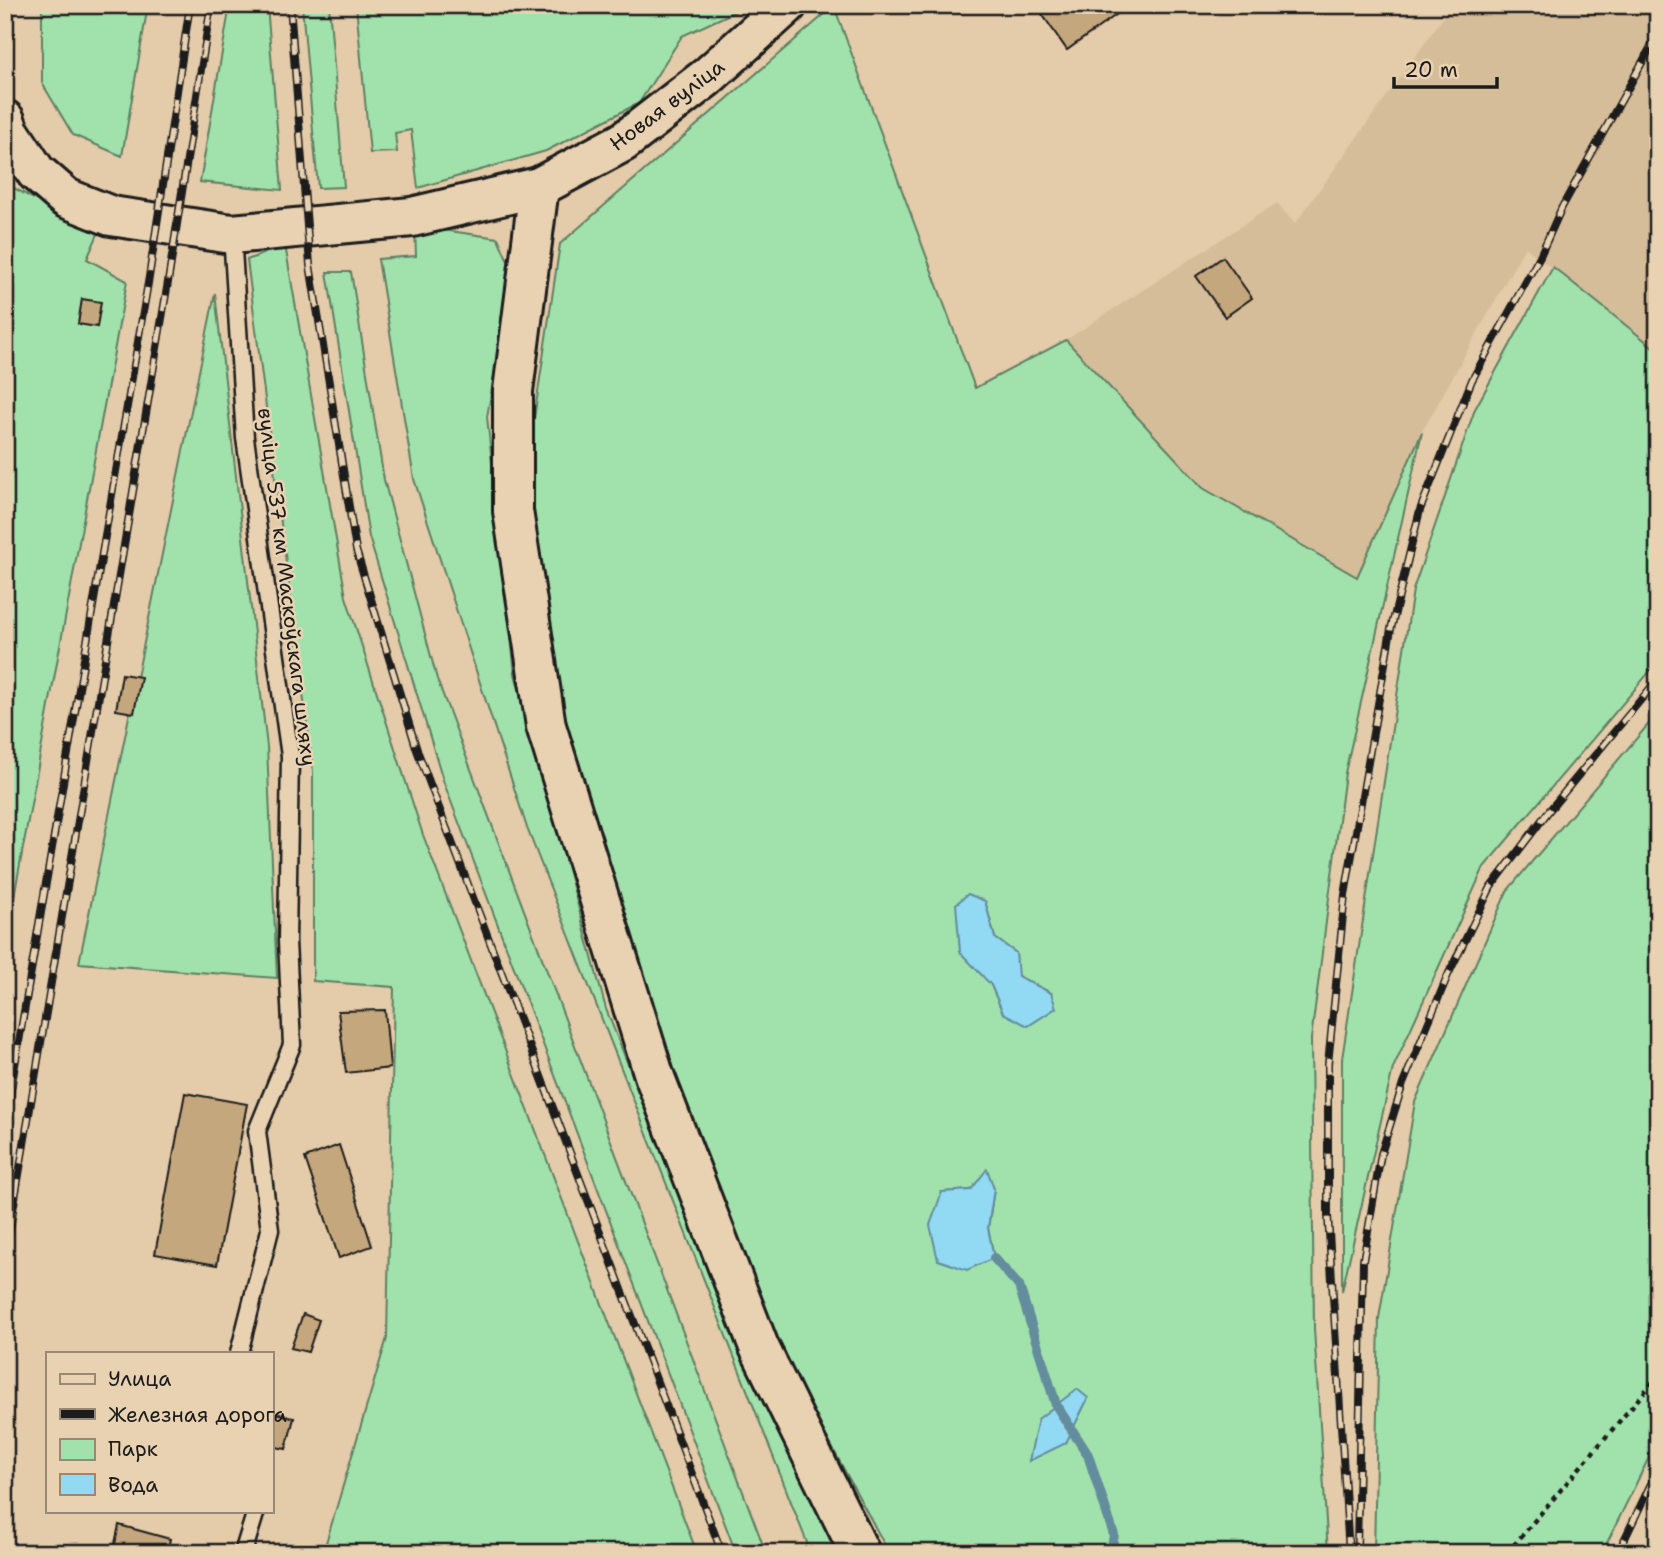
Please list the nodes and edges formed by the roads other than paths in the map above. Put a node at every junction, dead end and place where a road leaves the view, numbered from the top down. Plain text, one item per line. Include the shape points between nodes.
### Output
1 (788, 5) edge
2 (5, 120) edge
3 (539, 187) junction
4 (232, 234) junction
5 (239, 1352) edge
6 (256, 1512) edge
7 (243, 1553) edge
8 (860, 1553) edge

1 - 3 street, Новая вуліца via 707,77 623,142
2 - 4 street, Новая вуліца via 36,172 66,198 111,216
3 - 4 street, Новая вуліца via 412,217
3 - 8 street via 513,391 513,511 547,726 654,1075 759,1348
4 - 5 lane, вуліца 537 км Маскоўскага шляху via 245,438 290,756 287,941 292,1045 257,1131 270,1230
6 - 7 lane

